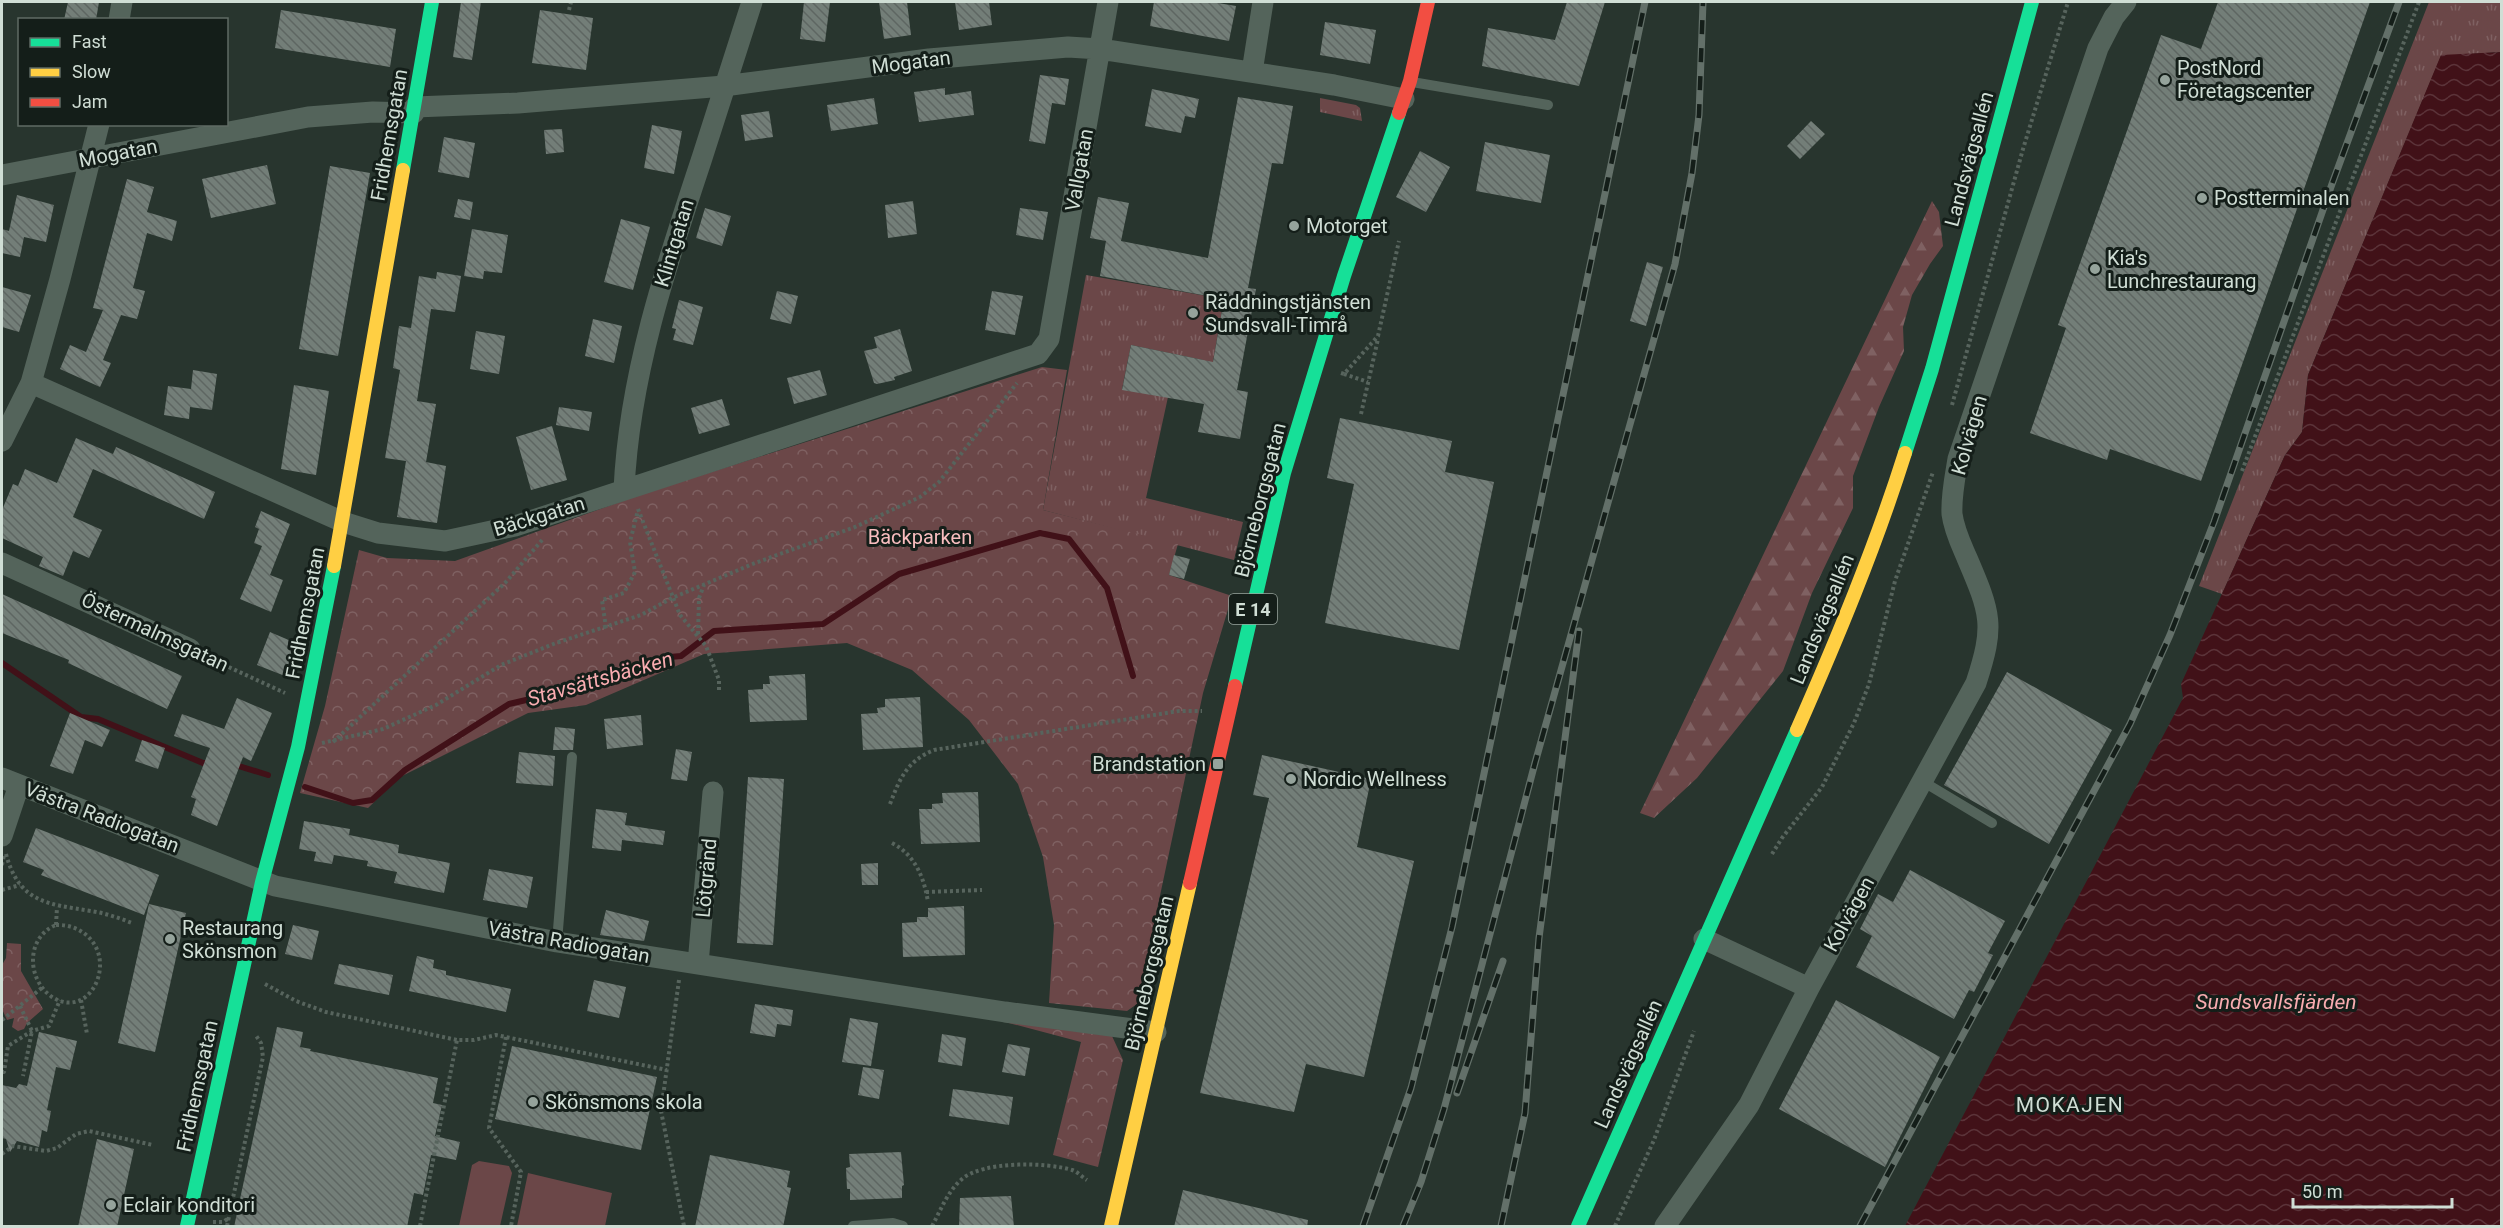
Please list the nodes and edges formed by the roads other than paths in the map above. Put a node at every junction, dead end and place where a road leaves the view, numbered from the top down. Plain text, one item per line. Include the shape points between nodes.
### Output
1 (122, 2) edge
2 (432, 2) edge
3 (752, 2) edge
4 (1108, 2) edge
5 (1263, 2) edge
6 (1428, 2) edge
7 (2032, 2) edge
8 (2126, 2) edge
9 (119, 18) edge
10 (1100, 49) junction
11 (1252, 72) junction
12 (724, 86) junction
13 (1407, 90) junction
14 (1548, 105) dead end
15 (414, 110) junction
16 (99, 126) edge
17 (91, 159) junction
18 (2, 175) edge
19 (1049, 339) joint
20 (31, 383) junction
21 (3, 434) edge
22 (624, 490) junction
23 (343, 522) junction
24 (2, 563) edge
25 (190, 649) road end
26 (573, 757) dead end
27 (10, 781) edge
28 (1922, 781) junction
29 (713, 792) dead end
30 (1992, 823) dead end
31 (3, 844) edge
32 (262, 882) junction
33 (1704, 939) junction
34 (557, 942) junction
35 (690, 963) junction
36 (1809, 988) junction
37 (1156, 1032) junction
38 (187, 1227) edge
39 (853, 1227) edge
40 (903, 1227) edge
41 (1111, 1227) edge
42 (1578, 1227) edge
43 (1665, 1227) edge

1 - 9 street
2 - 15 main road, Fridhemsgatan
3 - 12 street, Klintgatan
4 - 10 street, Vallgatan
5 - 11 street
6 - 13 main road, Björneborgsgatan / E 14
7 - 33 main road, Landsvägsallén via 1932,369 1882,525 1830,656
8 - 28 street, Kolvägen via 2097,48 1958,459 1952,514 1956,533 1985,600 1990,627 1976,683
10 - 11 street, Mogatan
10 - 12 street, Mogatan via 1068,47 929,59
10 - 19 street, Vallgatan
11 - 13 street, Mogatan via 1334,85
12 - 15 street, Mogatan
12 - 22 street, Klintgatan via 642,358
13 - 14 lane
13 - 37 main road, Björneborgsgatan / E 14 via 1344,276 1284,473
15 - 17 street, Mogatan via 308,117
15 - 23 main road, Fridhemsgatan
16 - 17 street
17 - 18 street, Mogatan
17 - 20 street
19 - 22 street, Bäckgatan via 1038,354
20 - 21 street
20 - 23 street, Bäckgatan
22 - 23 street, Bäckgatan via 515,526 445,541 378,533
23 - 32 main road, Fridhemsgatan via 298,747
24 - 25 street, Östermalmsgatan
26 - 34 lane
27 - 31 street
27 - 32 street, Västra Radiogatan
28 - 30 lane
28 - 36 street, Kolvägen
29 - 35 street, Lötgränd
32 - 34 street, Västra Radiogatan
32 - 38 main road, Fridhemsgatan
33 - 36 street
33 - 42 main road, Landsvägsallén
34 - 35 street, Västra Radiogatan
35 - 37 street, Västra Radiogatan
36 - 43 street, Kolvägen via 1749,1105
37 - 41 main road, Björneborgsgatan / E 14
39 - 40 lane via 893,1223

